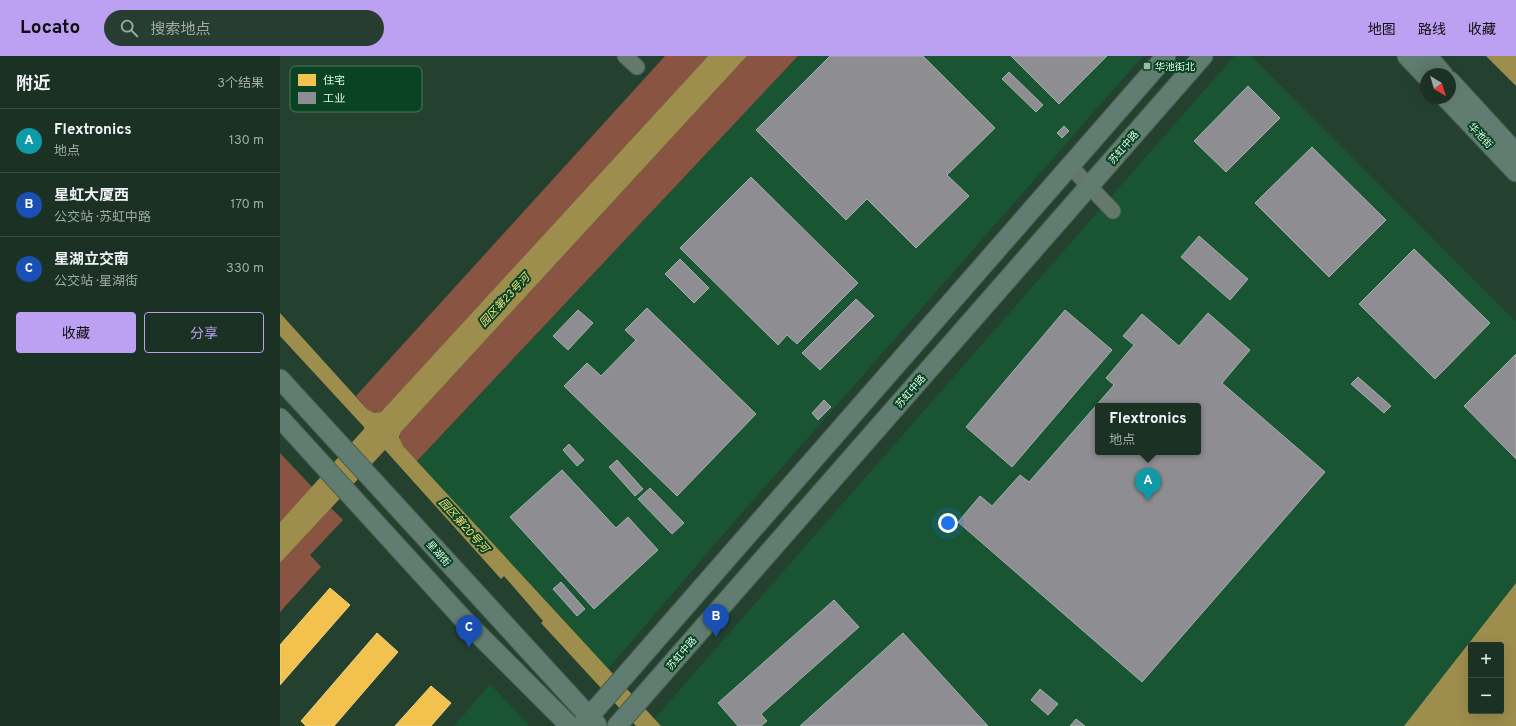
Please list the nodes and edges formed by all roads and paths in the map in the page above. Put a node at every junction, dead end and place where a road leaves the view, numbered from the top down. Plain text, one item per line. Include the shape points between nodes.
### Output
1 (625, 56) edge
2 (1166, 56) edge
3 (1203, 56) edge
4 (1407, 56) edge
5 (1426, 56) edge
6 (637, 67) dead end
7 (1437, 68) edge
8 (1420, 70) edge
9 (1456, 88) edge
10 (1452, 104) edge
11 (1516, 153) edge
12 (1070, 166) junction
13 (1516, 172) edge
14 (1090, 186) junction
15 (1113, 212) dead end
16 (280, 379) edge
17 (280, 418) edge
18 (621, 722) edge
19 (589, 723) edge
20 (570, 726) edge

1 - 6 street
2 - 12 main road
3 - 14 main road, 苏虹中路
4 - 8 main road
5 - 7 main road
9 - 11 main road, 华池街
10 - 13 main road, 华池街
12 - 14 street
12 - 19 main road via 606,697
14 - 15 street
14 - 18 main road, 苏虹中路
16 - 19 main road, 星湖街
17 - 20 main road via 464,620

